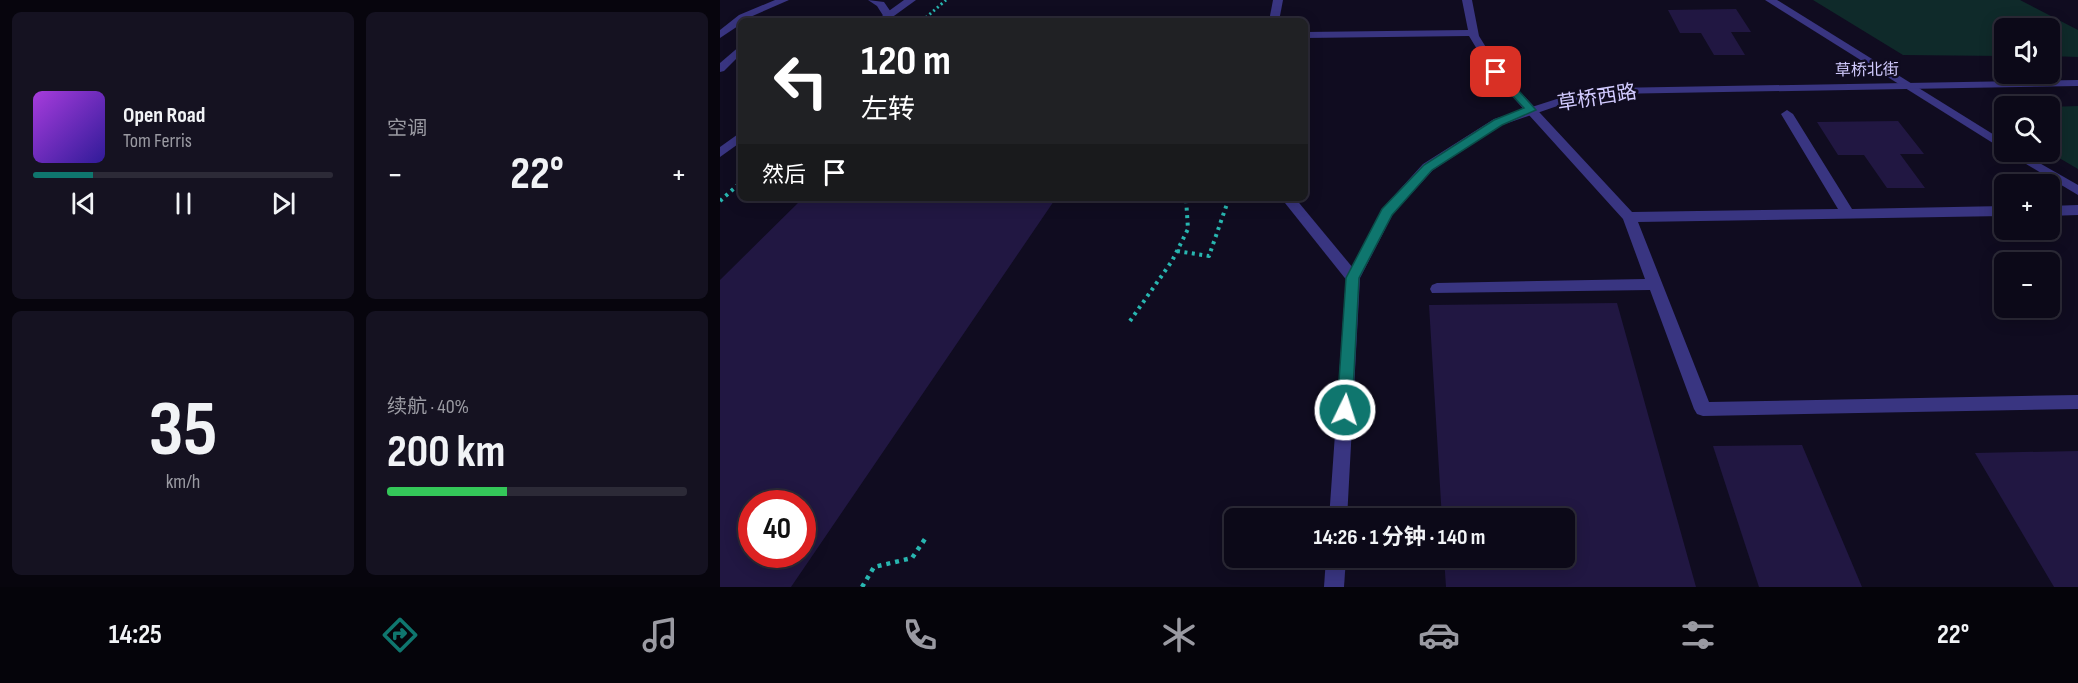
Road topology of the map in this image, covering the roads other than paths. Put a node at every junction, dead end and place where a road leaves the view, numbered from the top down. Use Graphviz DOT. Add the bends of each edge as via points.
graph roads {
  1 [pos="784,0"];
  2 [pos="873,0"];
  3 [pos="911,0"];
  4 [pos="1278,0"];
  5 [pos="1467,0"];
  6 [pos="1770,0"];
  7 [pos="742,18"];
  8 [pos="884,18"];
  9 [pos="1275,18"];
  10 [pos="738,21"];
  11 [pos="1473,33"];
  12 [pos="720,35"];
  13 [pos="1308,35"];
  14 [pos="738,51"];
  15 [pos="720,69"];
  16 [pos="2078,83"];
  17 [pos="1904,85"];
  18 [pos="1656,89"];
  19 [pos="1531,110"];
  20 [pos="1787,114"];
  21 [pos="738,138"];
  22 [pos="1994,140"];
  23 [pos="720,153"];
  24 [pos="2029,162"];
  25 [pos="2078,191"];
  26 [pos="1290,201"];
  27 [pos="2078,210"];
  28 [pos="1994,211"];
  29 [pos="2060,211"];
  30 [pos="1848,214"];
  31 [pos="1629,217"];
  32 [pos="1353,278"];
  33 [pos="1656,284"];
  34 [pos="1437,289"];
  35 [pos="2075,406"];
  36 [pos="1339,508"];
  37 [pos="1335,568"];
  38 [pos="1334,587"];
  1 -- 7 [label="street"];
  2 -- 8 [label="street" via="881,4"];
  3 -- 8 [label="street"];
  4 -- 9 [label="street"];
  5 -- 11 [label="street"];
  6 -- 17 [label="street"];
  10 -- 12 [label="street"];
  11 -- 13 [label="street"];
  11 -- 19 [label="street" via="1496,72"];
  14 -- 15 [label="street"];
  16 -- 17 [label="street, 草桥北街"];
  17 -- 18 [label="street, 草桥北街"];
  17 -- 22 [label="street"];
  18 -- 19 [label="street, 草桥西路" via="1600,93"];
  19 -- 31 [label="street"];
  19 -- 32 [label="street, 草桥西路" via="1498,123 1428,167 1387,212"];
  20 -- 30 [label="street"];
  21 -- 23 [label="street"];
  24 -- 25 [label="street"];
  26 -- 32 [label="street"];
  27 -- 29 [label="street"];
  28 -- 30 [label="street"];
  30 -- 31 [label="street"];
  31 -- 33 [label="street"];
  32 -- 36 [label="street, 草桥西路"];
  33 -- 34 [label="street"];
  33 -- 35 [label="street" via="1703,410"];
  37 -- 38 [label="street"];
}
